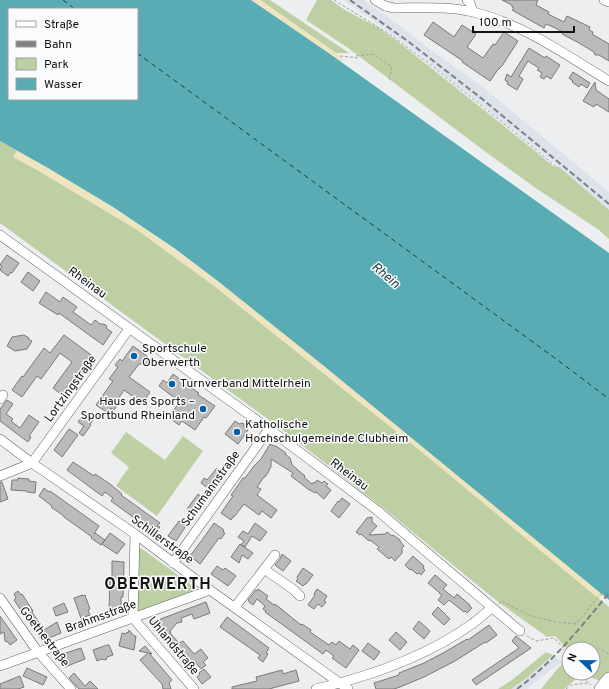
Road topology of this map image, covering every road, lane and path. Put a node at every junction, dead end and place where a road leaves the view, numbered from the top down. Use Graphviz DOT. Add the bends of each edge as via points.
graph roads {
  1 [pos="334,0"];
  2 [pos="375,0"];
  3 [pos="467,0"];
  4 [pos="604,0"];
  5 [pos="609,2"];
  6 [pos="473,12"];
  7 [pos="340,56"];
  8 [pos="356,56"];
  9 [pos="359,58"];
  10 [pos="389,81"];
  11 [pos="609,81"];
  12 [pos="556,167"];
  13 [pos="0,235"];
  14 [pos="129,328"];
  15 [pos="269,429"];
  16 [pos="0,439"];
  17 [pos="32,463"];
  18 [pos="0,476"];
  19 [pos="135,534"];
  20 [pos="275,555"];
  21 [pos="173,563"];
  22 [pos="264,568"];
  23 [pos="609,584"];
  24 [pos="210,590"];
  25 [pos="300,596"];
  26 [pos="0,598"];
  27 [pos="501,601"];
  28 [pos="235,608"];
  29 [pos="492,608"];
  30 [pos="133,618"];
  31 [pos="520,631"];
  32 [pos="561,645"];
  33 [pos="38,652"];
  34 [pos="0,666"];
  35 [pos="609,679"];
  36 [pos="340,683"];
  37 [pos="588,683"];
  38 [pos="596,687"];
  39 [pos="71,689"];
  40 [pos="194,689"];
  41 [pos="316,689"];
  42 [pos="348,689"];
  43 [pos="566,689"];
  1 -- 12 [label="path" via="391,35"];
  2 -- 6 [label="street" via="394,8 454,9"];
  3 -- 6 [label="street"];
  4 -- 5 [label="street"];
  6 -- 11 [label="street" via="528,33"];
  7 -- 9 [label="path"];
  8 -- 10 [label="path" via="373,54 392,67"];
  13 -- 14 [label="street, Rheinau"];
  14 -- 15 [label="street, Rheinau"];
  14 -- 17 [label="street, Lortzingstraße"];
  15 -- 21 [label="street, Schumannstraße"];
  15 -- 29 [label="street, Rheinau" via="378,511"];
  16 -- 17 [label="street, Schillerstraße"];
  17 -- 18 [label="street"];
  17 -- 19 [label="street, Schillerstraße"];
  19 -- 21 [label="street, Schillerstraße"];
  19 -- 30 [label="street"];
  20 -- 22 [label="street"];
  21 -- 24 [label="street, Schillerstraße"];
  22 -- 25 [label="street"];
  22 -- 28 [label="street"];
  23 -- 27 [label="path" via="576,624 531,616"];
  24 -- 28 [label="street, Schillerstraße"];
  24 -- 30 [label="street, Brahmsstraße"];
  26 -- 33 [label="street, Goethestraße"];
  28 -- 36 [label="street, Schillerstraße"];
  29 -- 31 [label="street, Rheinau"];
  29 -- 36 [label="street" via="446,641 420,654"];
  30 -- 33 [label="street, Brahmsstraße"];
  30 -- 40 [label="street, Uhlandstraße"];
  31 -- 32 [label="path" via="536,641 554,638"];
  33 -- 34 [label="street, Brahmsstraße"];
  33 -- 39 [label="street, Goethestraße"];
  35 -- 38 [label="highway"];
  36 -- 41 [label="street"];
  36 -- 42 [label="street, Schillerstraße"];
  37 -- 38 [label="path"];
  37 -- 43 [label="path" via="571,685"];
}
